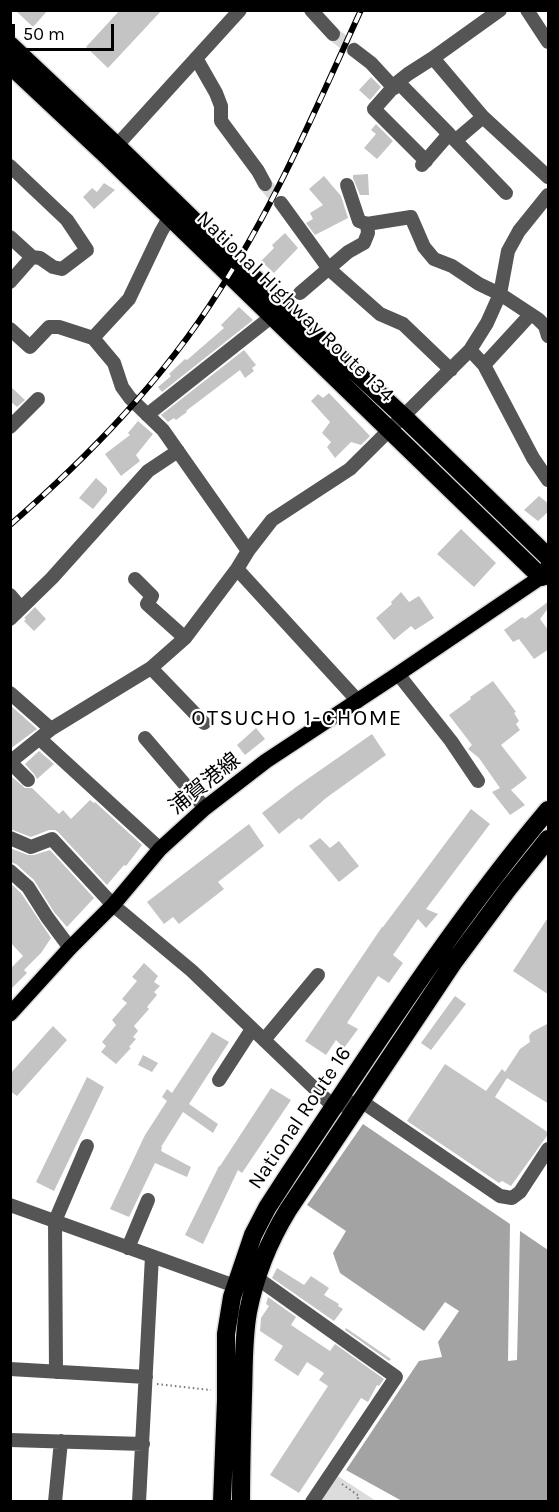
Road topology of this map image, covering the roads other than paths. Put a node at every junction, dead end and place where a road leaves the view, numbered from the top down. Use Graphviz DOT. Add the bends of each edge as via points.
graph roads {
  1 [pos="240,10"];
  2 [pos="310,10"];
  3 [pos="500,10"];
  4 [pos="527,10"];
  5 [pos="333,34"];
  6 [pos="549,42"];
  7 [pos="10,45"];
  8 [pos="354,50"];
  9 [pos="196,58"];
  10 [pos="433,58"];
  11 [pos="13,73"];
  12 [pos="396,85"];
  13 [pos="483,117"];
  14 [pos="453,137"];
  15 [pos="112,151"];
  16 [pos="10,166"];
  17 [pos="549,177"];
  18 [pos="265,184"];
  19 [pos="347,185"];
  20 [pos="506,193"];
  21 [pos="549,195"];
  22 [pos="281,203"];
  23 [pos="169,218"];
  24 [pos="367,224"];
  25 [pos="10,237"];
  26 [pos="32,258"];
  27 [pos="329,269"];
  28 [pos="10,282"];
  29 [pos="300,293"];
  30 [pos="500,294"];
  31 [pos="530,315"];
  32 [pos="272,317"];
  33 [pos="10,329"];
  34 [pos="549,336"];
  35 [pos="93,338"];
  36 [pos="470,350"];
  37 [pos="484,365"];
  38 [pos="451,370"];
  39 [pos="38,399"];
  40 [pos="147,415"];
  41 [pos="404,417"];
  42 [pos="10,427"];
  43 [pos="390,429"];
  44 [pos="178,451"];
  45 [pos="549,480"];
  46 [pos="248,550"];
  47 [pos="549,557"];
  48 [pos="237,568"];
  49 [pos="547,575"];
  50 [pos="135,579"];
  51 [pos="10,595"];
  52 [pos="21,608"];
  53 [pos="10,619"];
  54 [pos="185,638"];
  55 [pos="151,668"];
  56 [pos="398,675"];
  57 [pos="10,693"];
  58 [pos="358,701"];
  59 [pos="204,723"];
  60 [pos="51,729"];
  61 [pos="145,738"];
  62 [pos="40,739"];
  63 [pos="10,762"];
  64 [pos="28,780"];
  65 [pos="478,781"];
  66 [pos="205,808"];
  67 [pos="549,810"];
  68 [pos="10,838"];
  69 [pos="549,839"];
  70 [pos="160,849"];
  71 [pos="10,871"];
  72 [pos="113,905"];
  73 [pos="70,948"];
  74 [pos="318,975"];
  75 [pos="10,1014"];
  76 [pos="252,1029"];
  77 [pos="264,1040"];
  78 [pos="219,1080"];
  79 [pos="361,1101"];
  80 [pos="334,1107"];
  81 [pos="87,1146"];
  82 [pos="549,1149"];
  83 [pos="148,1200"];
  84 [pos="10,1205"];
  85 [pos="55,1221"];
  86 [pos="128,1248"];
  87 [pos="152,1256"];
  88 [pos="257,1278"];
  89 [pos="235,1286"];
  90 [pos="10,1369"];
  91 [pos="56,1372"];
  92 [pos="146,1380"];
  93 [pos="10,1440"];
  94 [pos="61,1441"];
  95 [pos="143,1444"];
  96 [pos="55,1502"];
  97 [pos="139,1502"];
  98 [pos="222,1502"];
  99 [pos="241,1502"];
  100 [pos="312,1502"];
  1 -- 9 [label="street"];
  2 -- 5 [label="street"];
  3 -- 10 [label="street"];
  4 -- 6 [label="street"];
  7 -- 15 [label="highway, National Highway Route 134"];
  8 -- 12 [label="street"];
  9 -- 15 [label="street"];
  9 -- 18 [label="street" via="216,93 221,121"];
  10 -- 12 [label="street"];
  10 -- 13 [label="street"];
  11 -- 15 [label="highway, National Highway Route 134"];
  12 -- 14 [label="street"];
  12 -- 14 [label="street" via="374,109 424,163"];
  13 -- 14 [label="street"];
  13 -- 17 [label="street"];
  14 -- 20 [label="street"];
  15 -- 23 [label="highway, National Highway Route 134"];
  15 -- 41 [label="highway, National Highway Route 134"];
  16 -- 26 [label="street" via="67,220 87,250 62,268"];
  19 -- 24 [label="street" via="359,221"];
  21 -- 30 [label="street" via="507,251"];
  22 -- 27 [label="street"];
  23 -- 32 [label="highway, National Highway Route 134"];
  23 -- 35 [label="street" via="129,299"];
  24 -- 27 [label="street" via="364,243"];
  24 -- 30 [label="street" via="411,217 424,247 434,259"];
  25 -- 26 [label="street"];
  26 -- 28 [label="street"];
  27 -- 29 [label="street"];
  27 -- 38 [label="street" via="380,314 403,324"];
  30 -- 31 [label="street"];
  30 -- 36 [label="street"];
  31 -- 34 [label="street" via="545,326"];
  31 -- 37 [label="street"];
  32 -- 40 [label="street"];
  32 -- 43 [label="highway, National Highway Route 134"];
  33 -- 35 [label="street" via="30,347 49,327"];
  35 -- 40 [label="street" via="114,363 122,387"];
  36 -- 37 [label="street"];
  36 -- 38 [label="street"];
  37 -- 45 [label="street"];
  38 -- 41 [label="street"];
  39 -- 42 [label="street"];
  40 -- 44 [label="street"];
  41 -- 43 [label="street"];
  41 -- 47 [label="highway, National Highway Route 134"];
  43 -- 46 [label="street" via="350,469 272,520"];
  43 -- 49 [label="highway, National Highway Route 134"];
  44 -- 46 [label="street"];
  44 -- 52 [label="street" via="148,471"];
  46 -- 48 [label="street"];
  48 -- 54 [label="street"];
  48 -- 58 [label="street"];
  49 -- 56 [label="main road, 浦賀港線"];
  50 -- 54 [label="street" via="152,596 147,604"];
  51 -- 52 [label="street"];
  52 -- 53 [label="street"];
  54 -- 55 [label="street"];
  55 -- 59 [label="street"];
  55 -- 60 [label="street"];
  56 -- 58 [label="main road, 浦賀港線"];
  56 -- 65 [label="street"];
  57 -- 60 [label="street"];
  58 -- 66 [label="main road, 浦賀港線" via="266,761"];
  60 -- 62 [label="street"];
  61 -- 66 [label="street"];
  62 -- 63 [label="street"];
  62 -- 70 [label="street"];
  63 -- 64 [label="street"];
  66 -- 70 [label="main road, 浦賀港線"];
  67 -- 80 [label="highway, National Route 16" via="445,943"];
  68 -- 72 [label="street" via="31,847 52,839"];
  69 -- 79 [label="highway, National Route 16" via="453,963"];
  70 -- 72 [label="main road, 浦賀港線"];
  71 -- 73 [label="street" via="28,887"];
  72 -- 73 [label="main road, 浦賀港線"];
  72 -- 76 [label="street" via="175,956"];
  73 -- 75 [label="main road, 浦賀港線"];
  74 -- 77 [label="street"];
  76 -- 77 [label="street"];
  76 -- 78 [label="street"];
  77 -- 80 [label="street"];
  79 -- 80 [label="street"];
  79 -- 82 [label="street" via="506,1198 520,1192"];
  79 -- 88 [label="highway, National Route 16" via="280,1224"];
  80 -- 89 [label="highway, National Route 16" via="260,1222"];
  81 -- 85 [label="street"];
  83 -- 86 [label="street"];
  84 -- 85 [label="street"];
  85 -- 86 [label="street"];
  85 -- 91 [label="street"];
  86 -- 87 [label="street"];
  87 -- 89 [label="street"];
  87 -- 92 [label="street"];
  88 -- 89 [label="street"];
  88 -- 99 [label="highway, National Route 16" via="248,1314 244,1357"];
  88 -- 100 [label="street" via="396,1377"];
  89 -- 98 [label="highway, National Route 16" via="226,1334"];
  90 -- 91 [label="street"];
  91 -- 92 [label="street"];
  92 -- 95 [label="street"];
  93 -- 94 [label="street"];
  94 -- 95 [label="street"];
  94 -- 96 [label="street"];
  95 -- 97 [label="street"];
}
